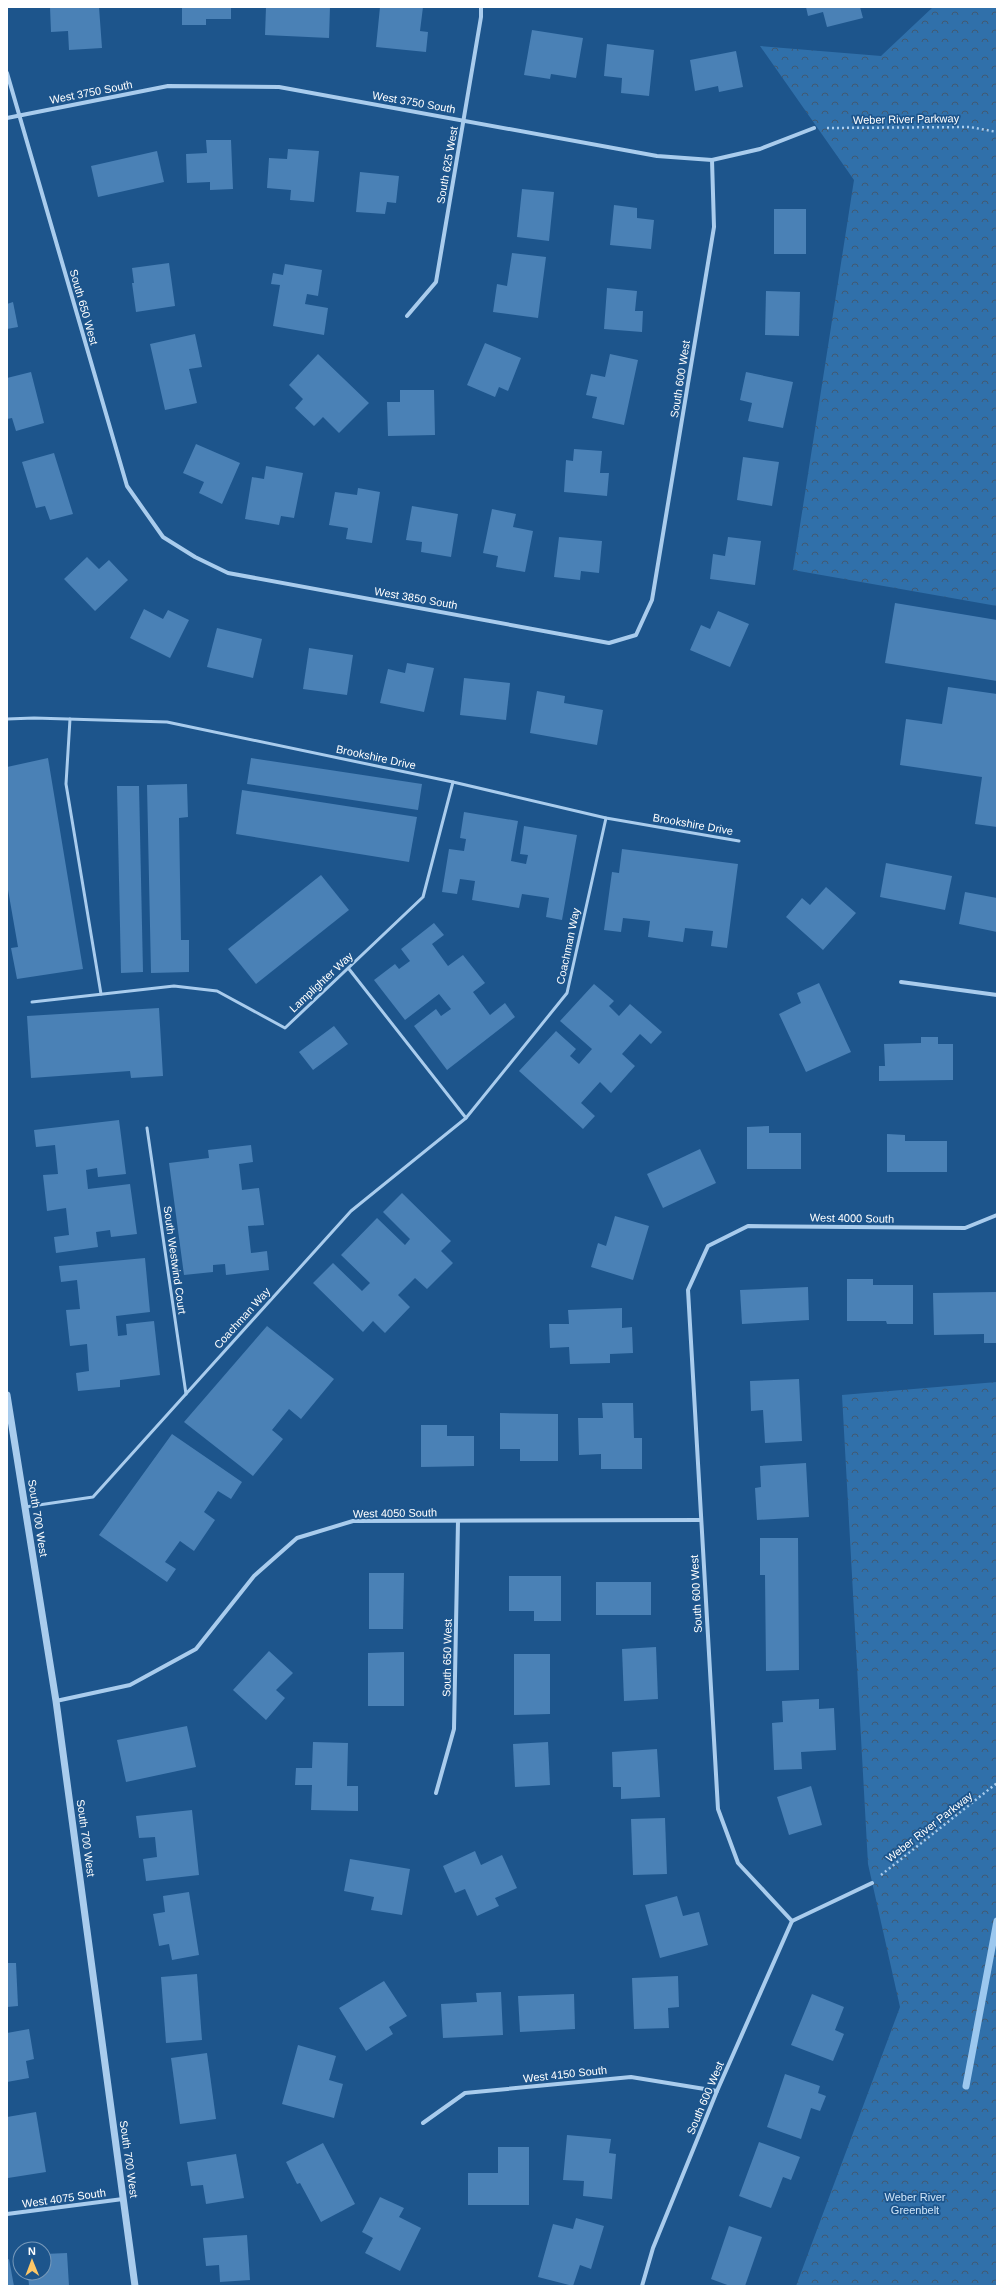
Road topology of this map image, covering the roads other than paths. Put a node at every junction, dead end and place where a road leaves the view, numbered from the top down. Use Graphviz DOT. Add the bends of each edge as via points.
graph roads {
  1 [pos="481,7"];
  2 [pos="7,73"];
  3 [pos="18,116"];
  4 [pos="7,118"];
  5 [pos="464,120"];
  6 [pos="814,128"];
  7 [pos="712,160"];
  8 [pos="407,316"];
  9 [pos="163,537"];
  10 [pos="652,600"];
  11 [pos="70,719"];
  12 [pos="7,720"];
  13 [pos="453,782"];
  14 [pos="606,818"];
  15 [pos="738,841"];
  16 [pos="349,969"];
  17 [pos="901,982"];
  18 [pos="101,994"];
  19 [pos="997,995"];
  20 [pos="32,1002"];
  21 [pos="466,1118"];
  22 [pos="147,1128"];
  23 [pos="997,1215"];
  24 [pos="708,1246"];
  25 [pos="186,1394"];
  26 [pos="7,1395"];
  27 [pos="25,1507"];
  28 [pos="701,1520"];
  29 [pos="458,1521"];
  30 [pos="56,1701"];
  31 [pos="436,1793"];
  32 [pos="872,1883"];
  33 [pos="792,1921"];
  34 [pos="717,2090"];
  35 [pos="423,2123"];
  36 [pos="123,2199"];
  37 [pos="7,2214"];
  38 [pos="135,2286"];
  39 [pos="642,2286"];
  1 -- 5 [label="street, South 625 West"];
  2 -- 3 [label="street, South 650 West"];
  3 -- 4 [label="street, West 3750 South"];
  3 -- 5 [label="street, West 3750 South" via="168,86 279,87"];
  3 -- 9 [label="street, South 650 West" via="127,486"];
  5 -- 7 [label="street, West 3750 South" via="657,156"];
  5 -- 8 [label="street, South 625 West" via="436,282"];
  6 -- 7 [label="street, West 3750 South" via="760,149"];
  7 -- 10 [label="street, South 600 West" via="714,227"];
  9 -- 10 [label="street, West 3850 South" via="228,573 609,642 636,635"];
  11 -- 12 [label="lane, Brookshire Drive"];
  11 -- 13 [label="lane, Brookshire Drive" via="167,722"];
  11 -- 18 [label="lane" via="66,784"];
  13 -- 14 [label="lane, Brookshire Drive"];
  13 -- 16 [label="lane, Lamplighter Way" via="423,897"];
  14 -- 15 [label="lane, Brookshire Drive"];
  14 -- 21 [label="lane, Coachman Way" via="567,993"];
  16 -- 18 [label="lane, Lamplighter Way" via="285,1028 217,991 174,986"];
  16 -- 21 [label="lane"];
  17 -- 19 [label="street"];
  18 -- 20 [label="lane, Lamplighter Way"];
  21 -- 25 [label="lane, Coachman Way" via="351,1210"];
  22 -- 25 [label="lane, South Westwind Court"];
  23 -- 24 [label="street, West 4000 South" via="965,1228 748,1226"];
  24 -- 28 [label="street, South 600 West" via="688,1290"];
  25 -- 27 [label="lane, Coachman Way" via="93,1497"];
  26 -- 27 [label="street, South 700 West"];
  27 -- 30 [label="street, South 700 West"];
  28 -- 29 [label="street, West 4050 South"];
  28 -- 33 [label="street, South 600 West" via="718,1809 738,1863"];
  29 -- 30 [label="street, West 4050 South" via="353,1522 297,1538 254,1576 196,1649 130,1685"];
  29 -- 31 [label="street, South 650 West" via="454,1729"];
  30 -- 36 [label="street, South 700 West"];
  32 -- 33 [label="street"];
  33 -- 34 [label="street, South 600 West"];
  34 -- 35 [label="street, West 4150 South" via="631,2077 465,2093"];
  34 -- 39 [label="street, South 600 West" via="653,2248"];
  36 -- 37 [label="street, West 4075 South"];
  36 -- 38 [label="street, South 700 West"];
}
